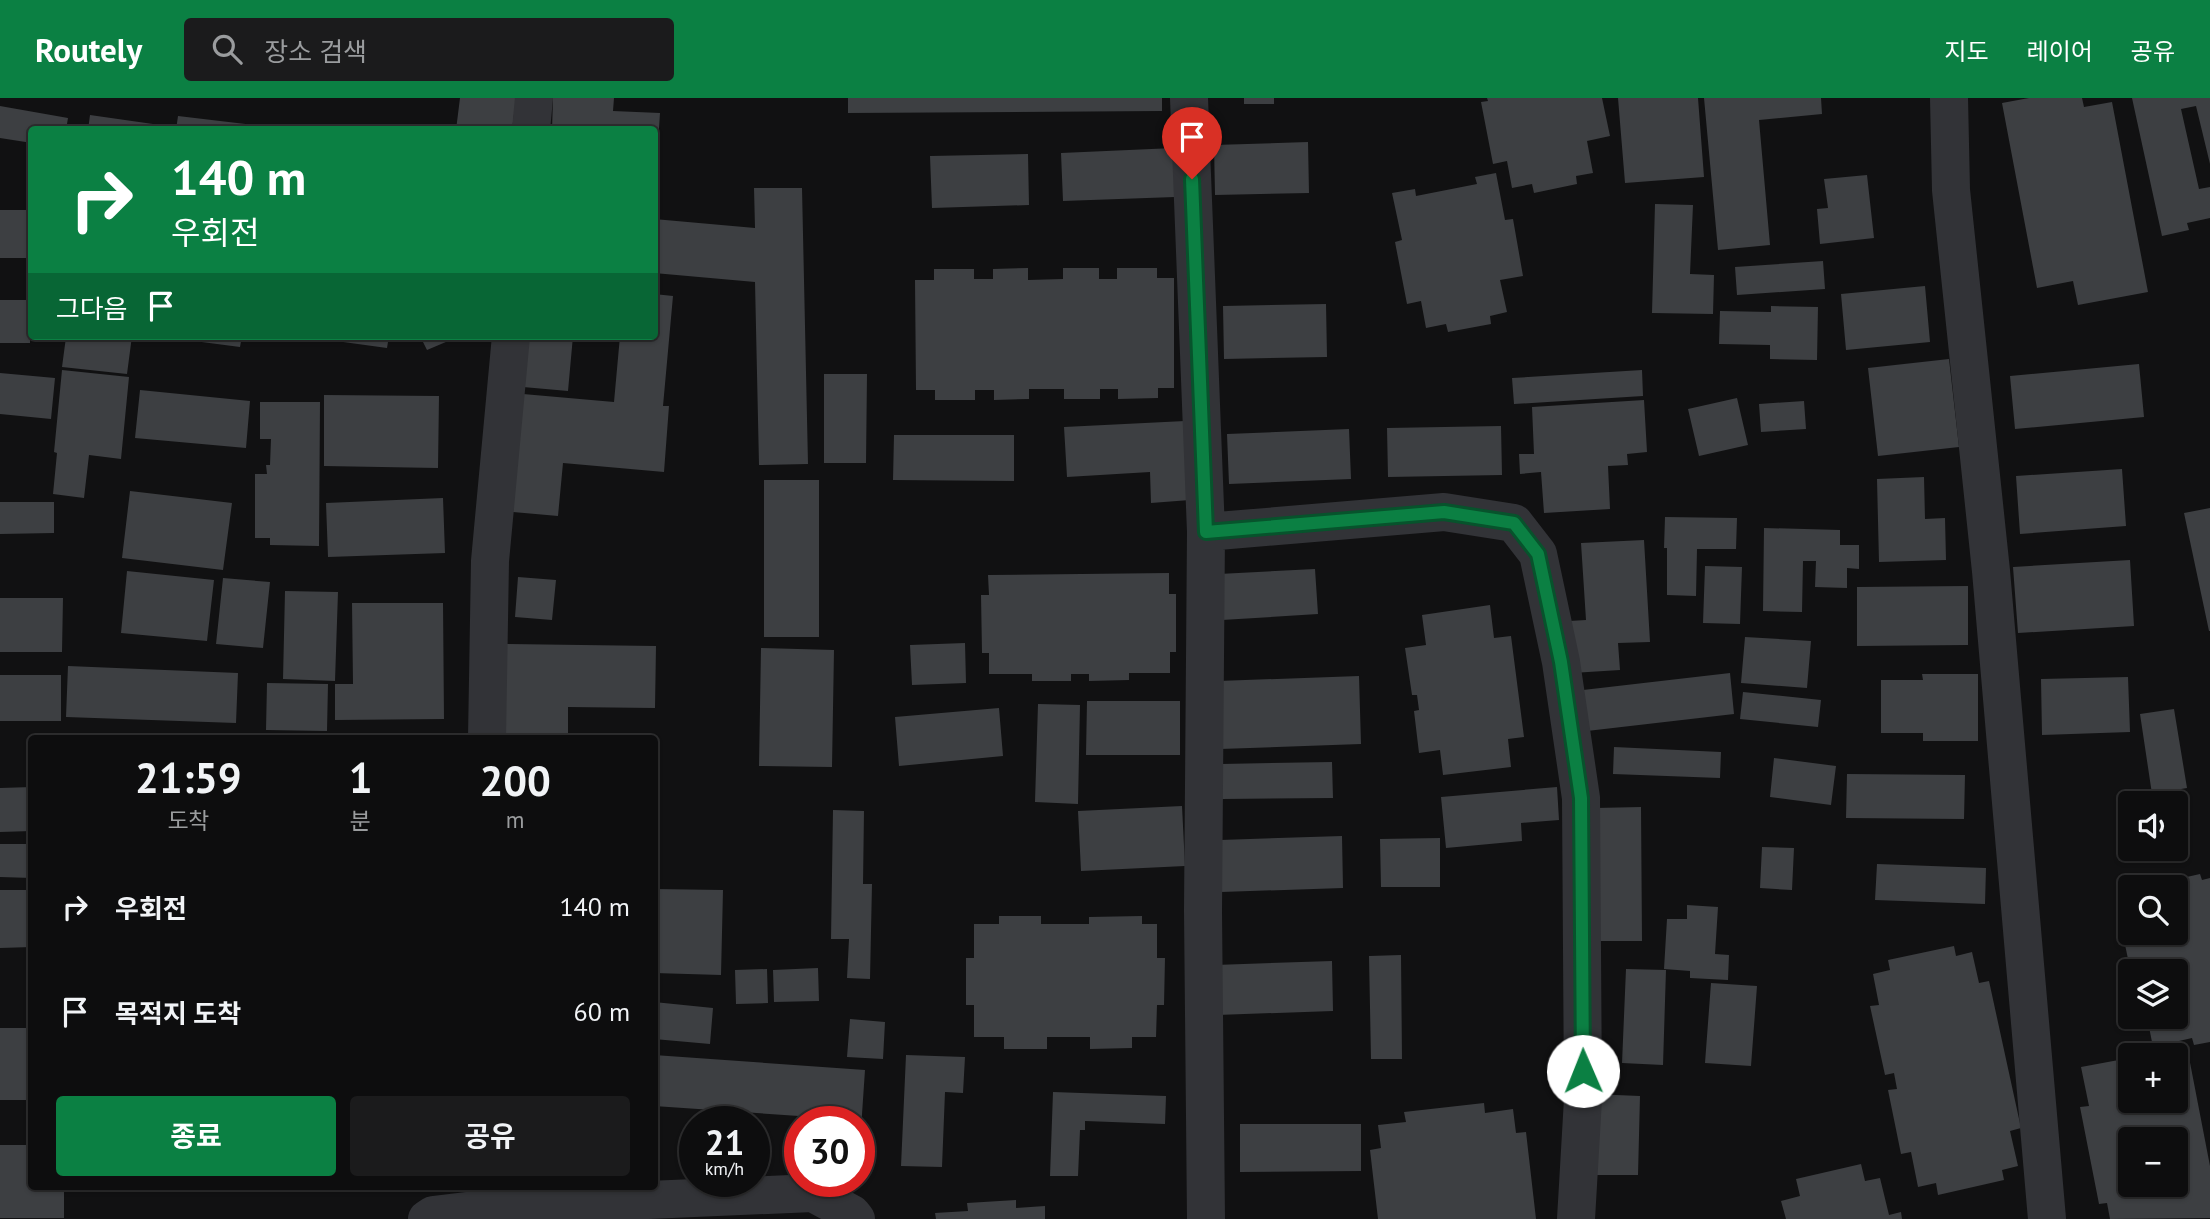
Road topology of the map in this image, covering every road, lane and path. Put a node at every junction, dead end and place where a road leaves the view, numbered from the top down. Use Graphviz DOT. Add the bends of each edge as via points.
graph roads {
  1 [pos="534,98"];
  2 [pos="1189,98"];
  3 [pos="1949,98"];
  4 [pos="531,126"];
  5 [pos="511,340"];
  6 [pos="1206,532"];
  7 [pos="487,735"];
  8 [pos="506,1196"];
  9 [pos="428,1219"];
  10 [pos="856,1219"];
  11 [pos="1206,1219"];
  12 [pos="1576,1219"];
  13 [pos="2047,1219"];
  1 -- 4 [label="street"];
  2 -- 6 [label="street"];
  3 -- 13 [label="street" via="1951,190 1991,571"];
  5 -- 7 [label="street" via="490,561"];
  6 -- 11 [label="street"];
  6 -- 12 [label="street" via="1444,512 1514,523 1538,554 1561,662 1581,798 1583,1099"];
  8 -- 9 [label="street"];
  8 -- 10 [label="street" via="813,1193"];
}
